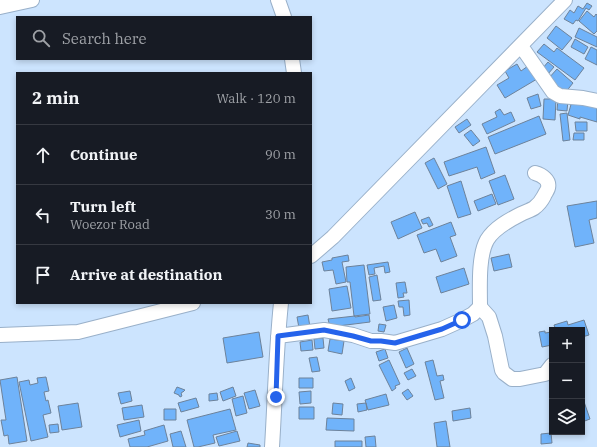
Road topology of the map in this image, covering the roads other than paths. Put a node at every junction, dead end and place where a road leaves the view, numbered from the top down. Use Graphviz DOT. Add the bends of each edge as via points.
graph roads {
  1 [pos="32,0"];
  2 [pos="278,0"];
  3 [pos="565,0"];
  4 [pos="0,7"];
  5 [pos="284,16"];
  6 [pos="521,46"];
  7 [pos="292,60"];
  8 [pos="294,72"];
  9 [pos="597,101"];
  10 [pos="536,173"];
  11 [pos="312,255"];
  12 [pos="189,304"];
  13 [pos="281,304"];
  14 [pos="480,307"];
  15 [pos="0,335"];
  16 [pos="278,336"];
  17 [pos="549,368"];
  18 [pos="272,447"];
  1 -- 4 [label="street"];
  2 -- 5 [label="street"];
  3 -- 6 [label="street"];
  6 -- 9 [label="street" via="553,92 560,96"];
  6 -- 11 [label="street" via="333,237"];
  7 -- 8 [label="street"];
  10 -- 14 [label="street" via="548,182 548,188 542,198 534,208 512,218 487,240 480,268"];
  12 -- 15 [label="street" via="78,332"];
  13 -- 16 [label="street"];
  14 -- 16 [label="street" via="473,314 442,329 395,343 371,341 324,330"];
  14 -- 17 [label="street" via="489,317 502,370 508,377 520,379 545,374"];
  16 -- 18 [label="street"];
}
